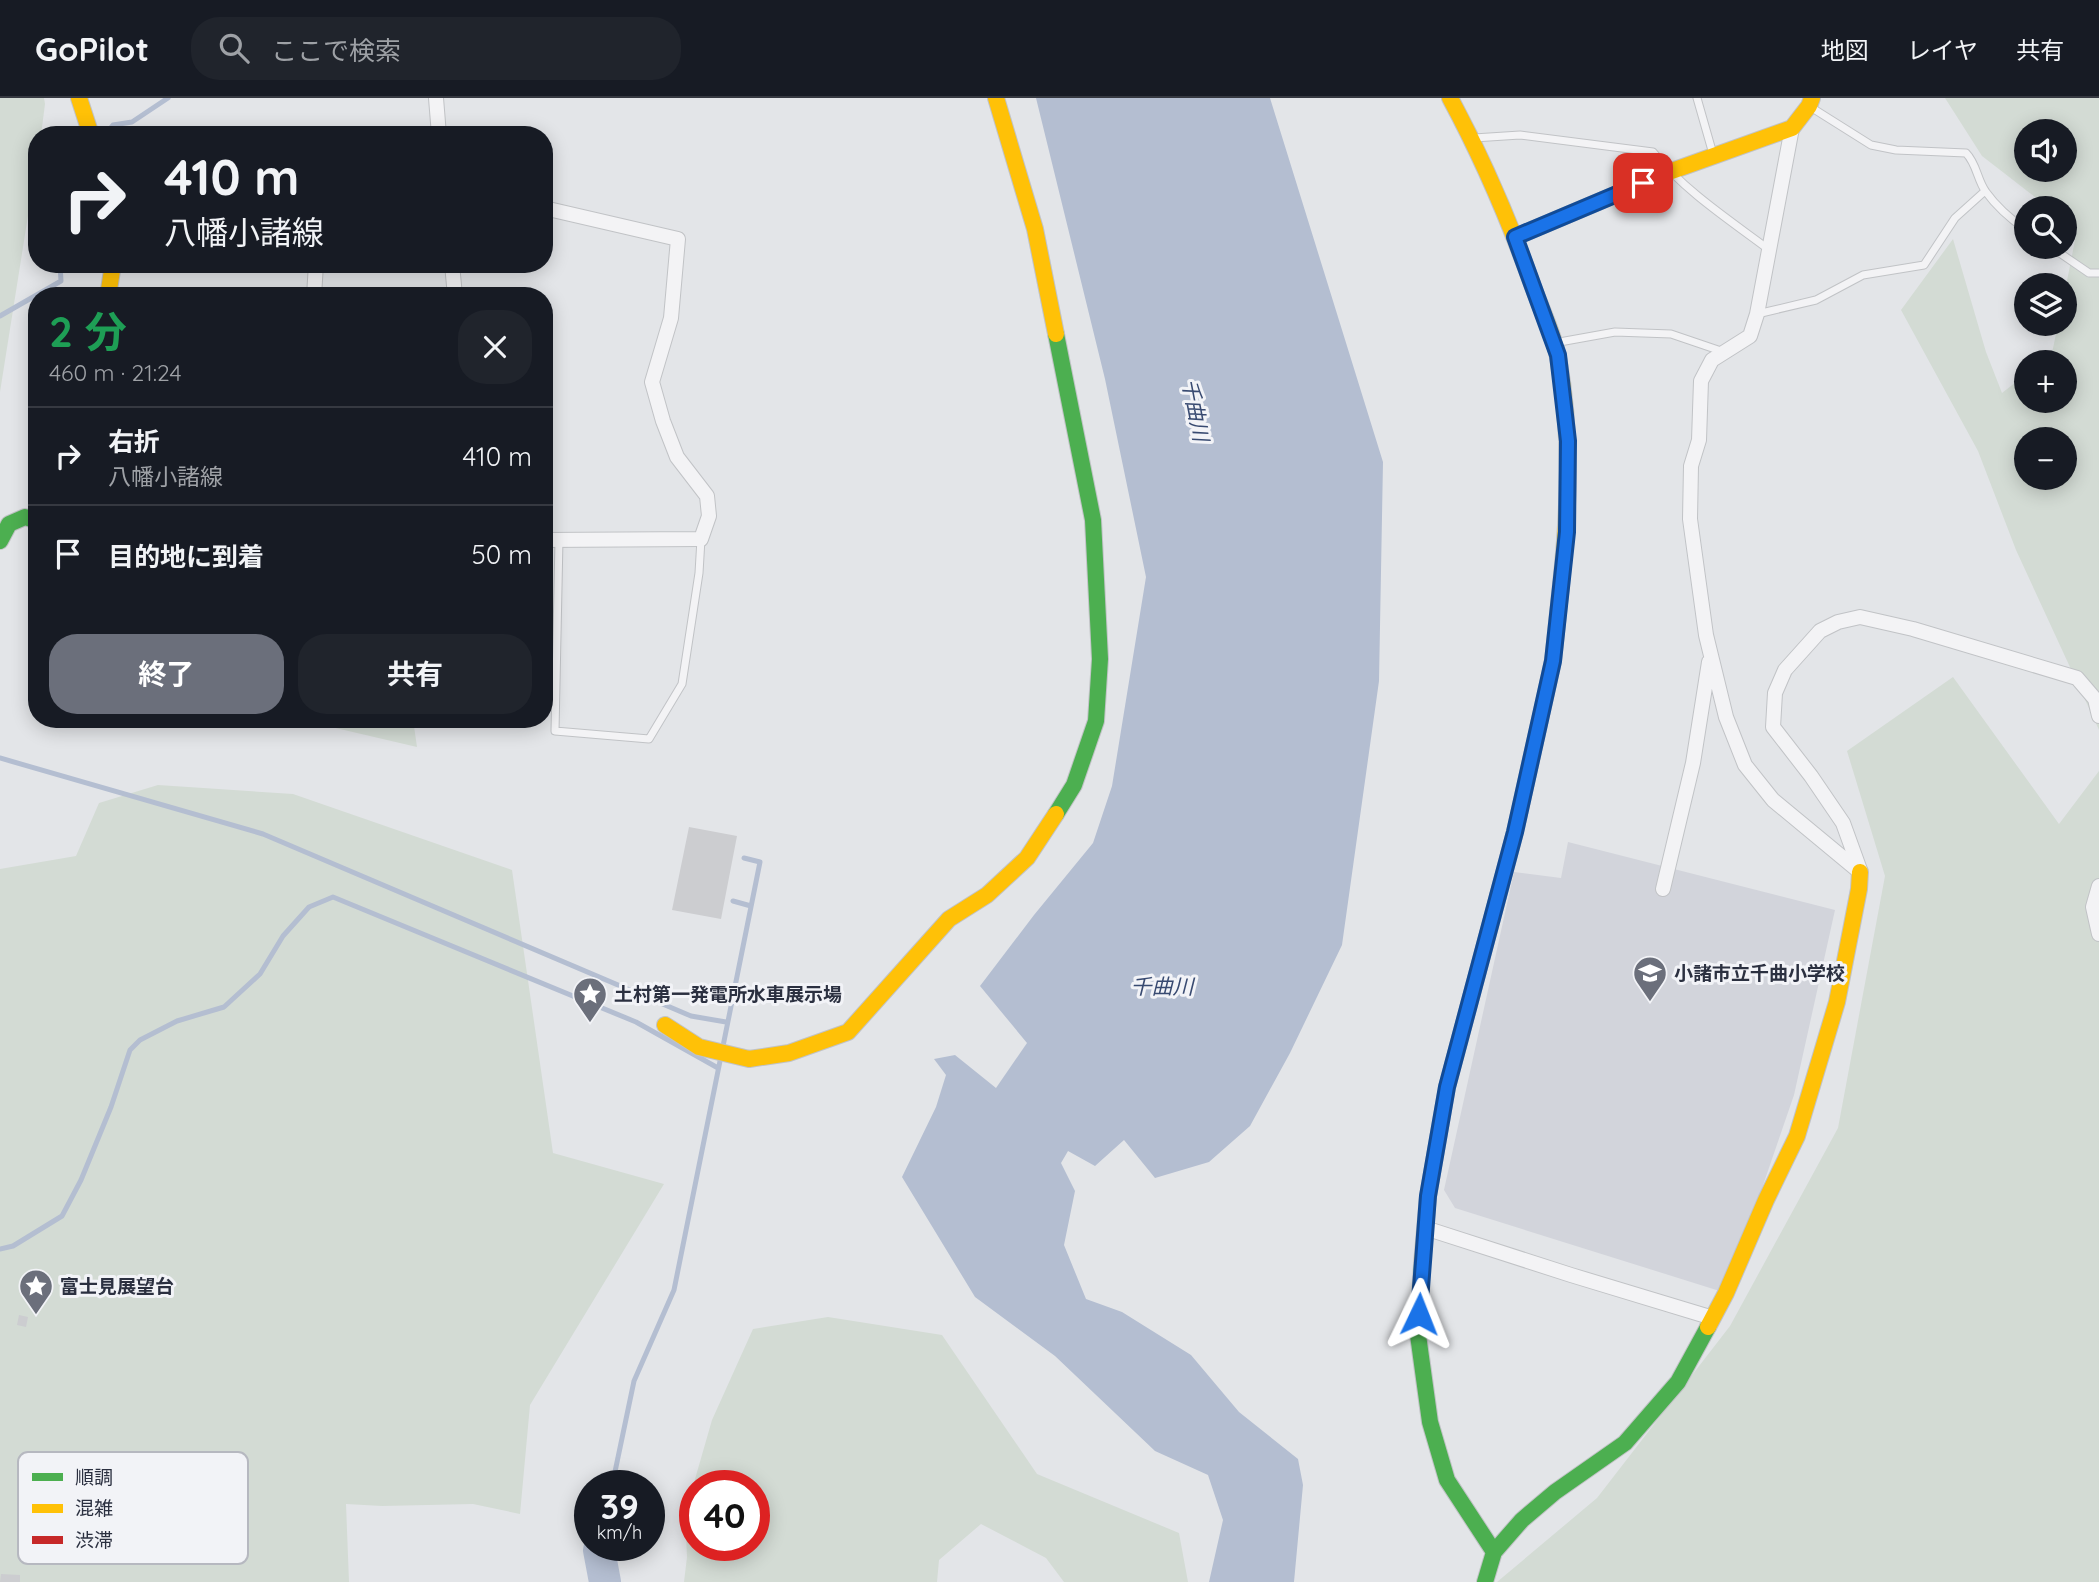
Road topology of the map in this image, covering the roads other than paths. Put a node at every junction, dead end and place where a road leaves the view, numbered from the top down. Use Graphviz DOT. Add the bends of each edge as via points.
graph roads {
  1 [pos="79,98"];
  2 [pos="436,98"];
  3 [pos="996,98"];
  4 [pos="1450,98"];
  5 [pos="1696,98"];
  6 [pos="1811,102"];
  7 [pos="88,126"];
  8 [pos="438,126"];
  9 [pos="1792,128"];
  10 [pos="1472,138"];
  11 [pos="1714,158"];
  12 [pos="1669,172"];
  13 [pos="1985,191"];
  14 [pos="553,210"];
  15 [pos="2014,220"];
  16 [pos="1515,237"];
  17 [pos="1769,249"];
  18 [pos="2069,259"];
  19 [pos="2099,273"];
  20 [pos="1757,314"];
  21 [pos="1553,343"];
  22 [pos="1724,352"];
  23 [pos="28,518"];
  24 [pos="701,539"];
  25 [pos="553,540"];
  26 [pos="0,541"];
  27 [pos="553,604"];
  28 [pos="1711,654"];
  29 [pos="2099,716"];
  30 [pos="1860,872"];
  31 [pos="2099,886"];
  32 [pos="1663,889"];
  33 [pos="2099,934"];
  34 [pos="664,1026"];
  35 [pos="1425,1228"];
  36 [pos="1713,1318"];
  37 [pos="1494,1552"];
  38 [pos="1485,1582"];
  1 -- 7 [label="street"];
  2 -- 8 [label="street"];
  3 -- 34 [label="street" via="1035,229 1093,520 1100,659 1096,721 1074,785 1027,858 987,895 949,919 848,1032 789,1053 749,1059 699,1047"];
  4 -- 10 [label="street"];
  5 -- 11 [label="lane"];
  6 -- 9 [label="street"];
  6 -- 13 [label="lane" via="1871,145 1966,153"];
  9 -- 11 [label="street"];
  9 -- 17 [label="street"];
  10 -- 12 [label="lane" via="1520,135 1653,152"];
  10 -- 16 [label="street"];
  11 -- 12 [label="street"];
  12 -- 16 [label="street"];
  12 -- 17 [label="lane"];
  13 -- 15 [label="lane"];
  13 -- 20 [label="lane" via="1955,218 1924,265 1863,275 1816,300"];
  14 -- 24 [label="street" via="678,240 671,318 652,382 677,457 707,496 709,516"];
  16 -- 21 [label="street"];
  17 -- 20 [label="street"];
  18 -- 19 [label="lane" via="2089,273"];
  20 -- 22 [label="street" via="1750,336"];
  21 -- 22 [label="lane" via="1615,332 1671,334"];
  21 -- 35 [label="street" via="1568,441 1567,532 1553,661 1515,832 1447,1087"];
  22 -- 28 [label="street" via="1712,360 1701,382 1699,440 1691,466 1690,519"];
  23 -- 26 [label="street" via="9,524"];
  24 -- 25 [label="street"];
  24 -- 27 [label="lane" via="682,684 649,739 555,731"];
  28 -- 30 [label="street" via="1726,717 1745,765 1773,800"];
  28 -- 32 [label="street" via="1693,763"];
  29 -- 30 [label="street" via="2095,699 2077,678 2049,669 1860,617 1820,631 1785,670 1775,693 1773,727 1843,823"];
  30 -- 36 [label="street" via="1837,1002 1797,1136"];
  31 -- 33 [label="street" via="2093,907"];
  35 -- 36 [label="street"];
  35 -- 37 [label="street" via="1418,1335 1430,1422 1447,1480"];
  36 -- 37 [label="street" via="1678,1382 1625,1443 1555,1492"];
  37 -- 38 [label="street"];
}
